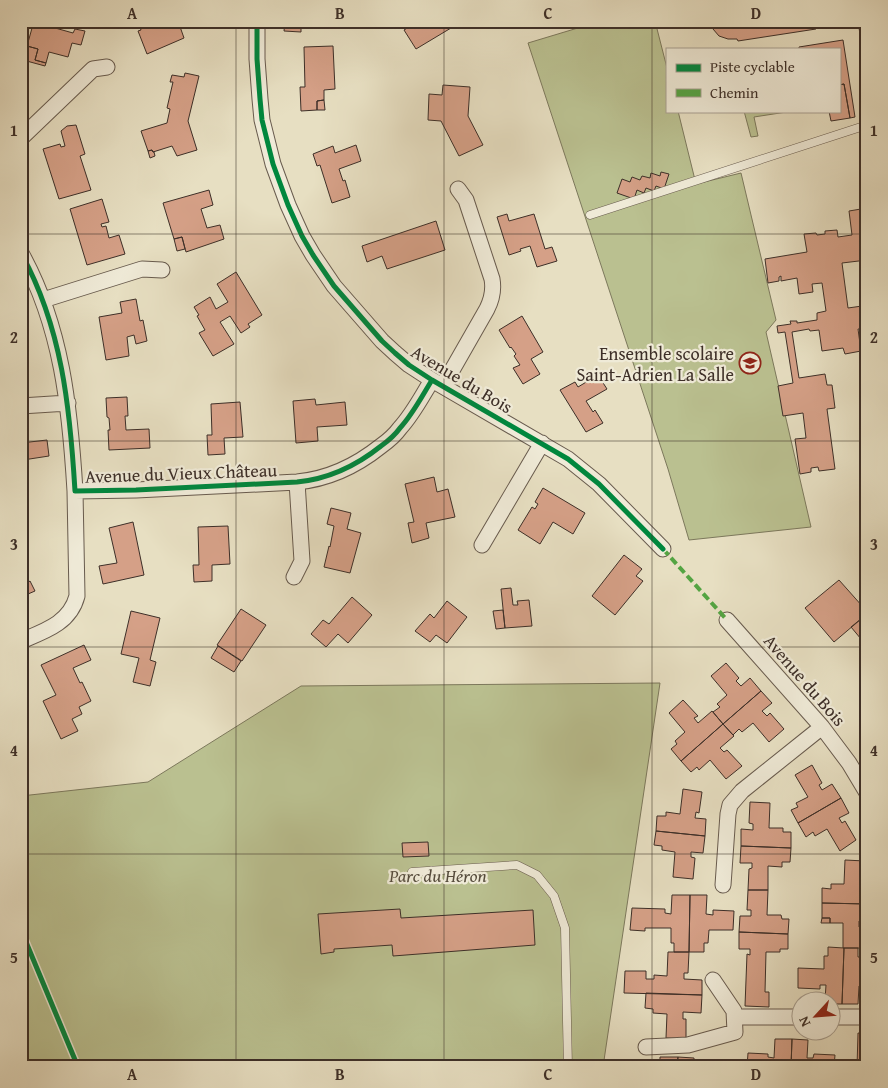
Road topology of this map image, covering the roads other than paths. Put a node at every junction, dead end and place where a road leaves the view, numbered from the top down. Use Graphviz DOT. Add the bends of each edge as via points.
graph roads {
  1 [pos="258,21"];
  2 [pos="107,67"];
  3 [pos="867,125"];
  4 [pos="21,138"];
  5 [pos="458,189"];
  6 [pos="590,215"];
  7 [pos="21,253"];
  8 [pos="162,270"];
  9 [pos="43,300"];
  10 [pos="438,383"];
  11 [pos="68,403"];
  12 [pos="21,406"];
  13 [pos="542,443"];
  14 [pos="297,482"];
  15 [pos="75,491"];
  16 [pos="482,545"];
  17 [pos="663,549"];
  18 [pos="294,576"];
  19 [pos="727,620"];
  20 [pos="21,641"];
  21 [pos="822,727"];
  22 [pos="867,793"];
  23 [pos="412,872"];
  24 [pos="723,884"];
  25 [pos="713,980"];
  26 [pos="840,1017"];
  27 [pos="867,1017"];
  28 [pos="790,1018"];
  29 [pos="735,1025"];
  30 [pos="646,1047"];
  31 [pos="568,1067"];
  1 -- 10 [label="street, Avenue du Bois" via="258,80 264,127 280,185 302,236 323,271 368,326 395,354"];
  2 -- 4 [label="street" via="93,69"];
  3 -- 6 [label="lane"];
  5 -- 10 [label="street, Avenue du Bois" via="466,200 492,279 492,299"];
  7 -- 9 [label="street, Avenue du Vieux Château"];
  8 -- 9 [label="street" via="142,268"];
  9 -- 11 [label="street, Avenue du Vieux Château"];
  10 -- 13 [label="street, Avenue du Bois"];
  10 -- 14 [label="street, Avenue du Vieux Château" via="400,429 375,450 337,473"];
  11 -- 12 [label="street"];
  11 -- 15 [label="street, Avenue du Vieux Château"];
  13 -- 16 [label="street"];
  13 -- 17 [label="street, Avenue du Bois" via="599,484"];
  14 -- 15 [label="street, Avenue du Vieux Château"];
  14 -- 18 [label="street, Avenue du Vieux Château" via="302,561"];
  15 -- 20 [label="street, Avenue du Vieux Château" via="76,603 60,623"];
  19 -- 21 [label="street, Avenue du Bois"];
  21 -- 22 [label="street, Avenue du Bois"];
  21 -- 24 [label="street" via="752,783 730,805"];
  23 -- 31 [label="lane" via="518,865 537,875 554,896 564,928"];
  25 -- 29 [label="street" via="734,1011"];
  26 -- 27 [label="street"];
  28 -- 29 [label="street"];
  29 -- 30 [label="street" via="688,1045"];
}
